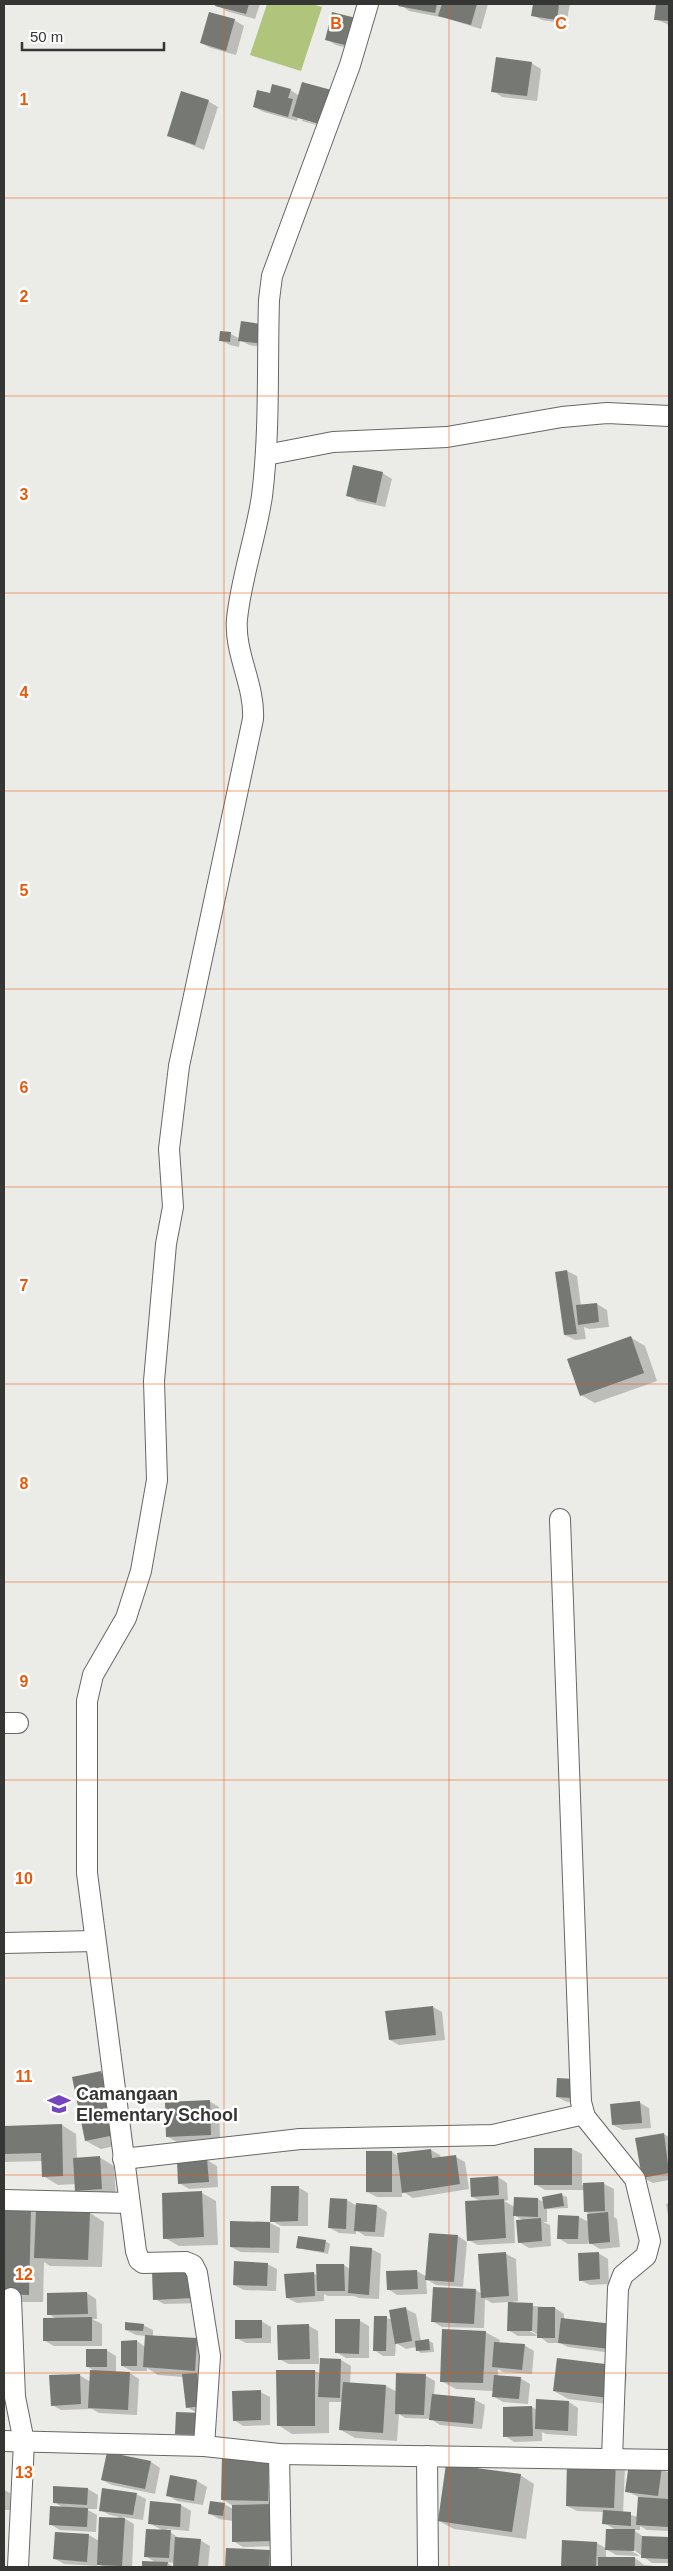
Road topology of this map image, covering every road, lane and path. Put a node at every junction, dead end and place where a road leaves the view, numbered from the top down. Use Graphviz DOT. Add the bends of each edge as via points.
graph roads {
  1 [pos="368,4"];
  2 [pos="669,416"];
  3 [pos="266,455"];
  4 [pos="560,1519"];
  5 [pos="95,1941"];
  6 [pos="4,1943"];
  7 [pos="584,2114"];
  8 [pos="123,2159"];
  9 [pos="4,2200"];
  10 [pos="129,2202"];
  11 [pos="10,2298"];
  12 [pos="4,2442"];
  13 [pos="24,2442"];
  14 [pos="204,2446"];
  15 [pos="279,2454"];
  16 [pos="427,2456"];
  17 [pos="612,2459"];
  18 [pos="669,2460"];
  19 [pos="18,2567"];
  20 [pos="281,2567"];
  21 [pos="428,2567"];
  1 -- 3 [label="street" via="350,65 272,276"];
  2 -- 3 [label="street" via="607,413 562,417 447,437 333,442"];
  3 -- 5 [label="street" via="261,499 237,618 238,639 252,691 253,719 179,1066 171,1118 172,1207 154,1381 157,1480 141,1571 126,1618 93,1675 87,1700 87,1873"];
  4 -- 7 [label="street" via="581,2102"];
  5 -- 6 [label="street"];
  5 -- 8 [label="street"];
  7 -- 8 [label="street" via="485,2136 300,2139"];
  7 -- 17 [label="street" via="635,2179 650,2241 646,2256 623,2276 618,2288"];
  8 -- 10 [label="street"];
  9 -- 10 [label="street"];
  10 -- 14 [label="street" via="139,2260 146,2264 191,2264 198,2273 210,2356"];
  11 -- 13 [label="street" via="15,2397"];
  12 -- 13 [label="street"];
  13 -- 14 [label="street"];
  13 -- 19 [label="street"];
  14 -- 15 [label="street"];
  15 -- 16 [label="street"];
  15 -- 20 [label="street"];
  16 -- 17 [label="street"];
  16 -- 21 [label="street"];
  17 -- 18 [label="street"];
}
